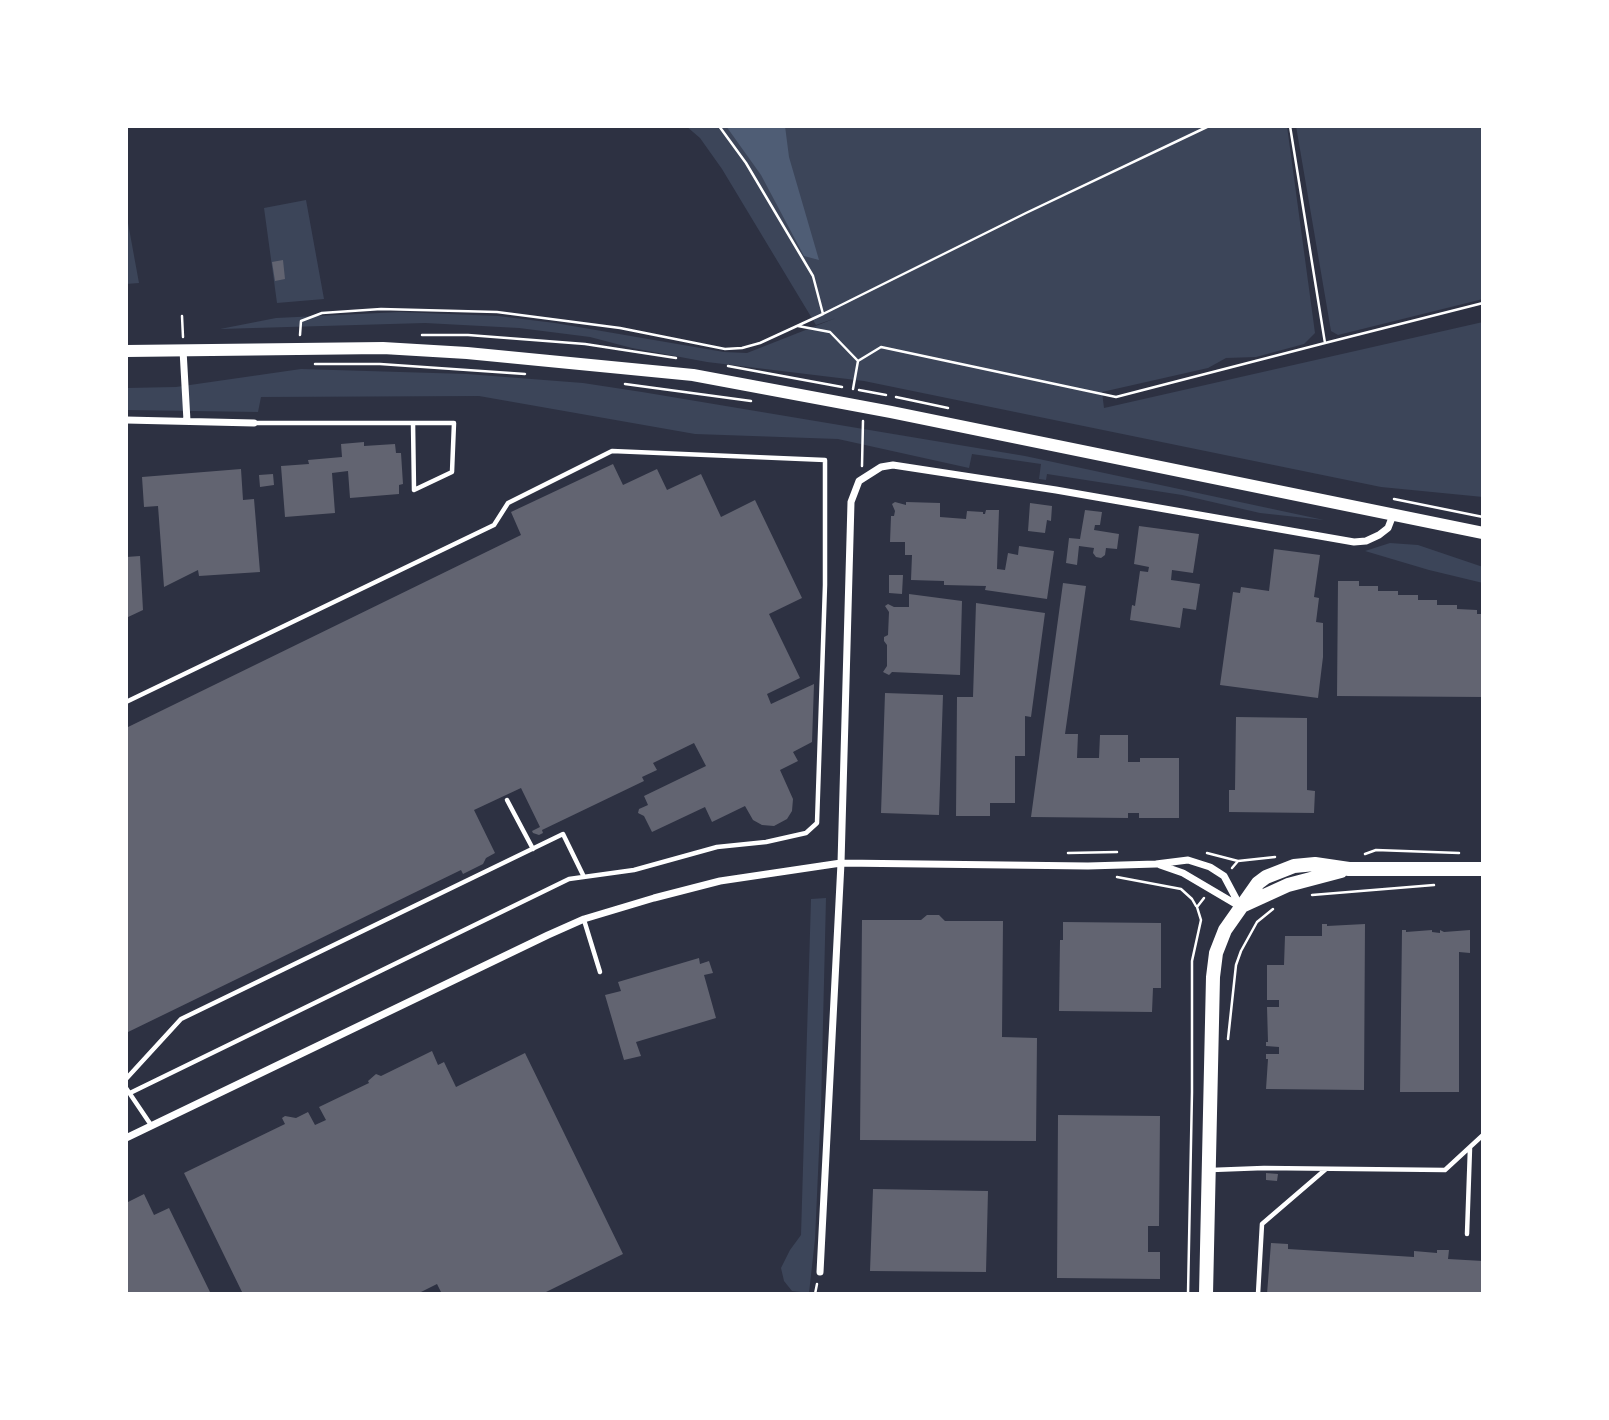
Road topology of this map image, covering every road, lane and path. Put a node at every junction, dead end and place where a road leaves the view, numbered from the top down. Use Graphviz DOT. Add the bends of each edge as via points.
graph roads {
  1 [pos="719,126"];
  2 [pos="1209,126"];
  3 [pos="1290,126"];
  4 [pos="1483,303"];
  5 [pos="823,314"];
  6 [pos="182,316"];
  7 [pos="798,326"];
  8 [pos="300,334"];
  9 [pos="1325,343"];
  10 [pos="183,350"];
  11 [pos="126,351"];
  12 [pos="858,361"];
  13 [pos="307,364"];
  14 [pos="531,374"];
  15 [pos="622,383"];
  16 [pos="853,390"];
  17 [pos="866,391"];
  18 [pos="755,402"];
  19 [pos="864,407"];
  20 [pos="126,420"];
  21 [pos="187,421"];
  22 [pos="254,423"];
  23 [pos="414,423"];
  24 [pos="865,476"];
  25 [pos="1393,514"];
  26 [pos="1483,533"];
  27 [pos="126,702"];
  28 [pos="507,800"];
  29 [pos="533,849"];
  30 [pos="841,863"];
  31 [pos="1156,864"];
  32 [pos="1483,869"];
  33 [pos="1112,876"];
  34 [pos="584,877"];
  35 [pos="1437,885"];
  36 [pos="1301,896"];
  37 [pos="1281,904"];
  38 [pos="1197,907"];
  39 [pos="1241,907"];
  40 [pos="584,919"];
  41 [pos="1201,920"];
  42 [pos="1247,937"];
  43 [pos="600,972"];
  44 [pos="126,1079"];
  45 [pos="128,1091"];
  46 [pos="151,1125"];
  47 [pos="1483,1135"];
  48 [pos="126,1138"];
  49 [pos="1470,1146"];
  50 [pos="1326,1169"];
  51 [pos="1209,1171"];
  52 [pos="1467,1234"];
  53 [pos="820,1272"];
  54 [pos="1188,1294"];
  55 [pos="1206,1294"];
  56 [pos="1258,1294"];
  1 -- 5 [label="path" via="813,276"];
  2 -- 5 [label="path"];
  3 -- 9 [label="path"];
  4 -- 9 [label="path"];
  5 -- 7 [label="path"];
  6 -- 10 [label="path"];
  7 -- 8 [label="path" via="760,343 725,349 621,328 497,313 381,309 323,313 301,321"];
  7 -- 12 [label="path" via="830,332"];
  9 -- 12 [label="path" via="1116,397 881,347"];
  10 -- 11 [label="street"];
  10 -- 19 [label="street" via="383,348 467,353 693,375"];
  10 -- 21 [label="street"];
  12 -- 16 [label="path"];
  13 -- 14 [label="path"];
  15 -- 18 [label="path"];
  17 -- 19 [label="path"];
  19 -- 24 [label="path" via="860,463"];
  19 -- 25 [label="street"];
  20 -- 21 [label="street"];
  21 -- 22 [label="street"];
  22 -- 23 [label="lane"];
  23 -- 23 [label="lane" via="414,465 415,490 453,472 454,423"];
  24 -- 25 [label="street" via="893,465 1354,542 1366,541 1388,528"];
  24 -- 30 [label="street" via="851,502"];
  25 -- 26 [label="street"];
  27 -- 34 [label="lane" via="494,525 508,503 612,451 825,460 817,823 806,833 717,847 634,870"];
  28 -- 29 [label="lane"];
  29 -- 34 [label="lane" via="563,834"];
  29 -- 44 [label="lane" via="181,1019"];
  30 -- 31 [label="street"];
  30 -- 40 [label="street" via="719,881"];
  30 -- 53 [label="street"];
  31 -- 39 [label="street" via="1182,873"];
  31 -- 39 [label="street" via="1188,860 1210,867 1224,876"];
  32 -- 39 [label="main road" via="1349,869 1304,864 1258,883"];
  33 -- 38 [label="path" via="1181,889"];
  34 -- 45 [label="lane" via="569,879"];
  35 -- 36 [label="path"];
  37 -- 42 [label="path" via="1257,922"];
  39 -- 51 [label="main road" via="1224,930 1214,964"];
  40 -- 43 [label="lane"];
  40 -- 46 [label="street"];
  41 -- 54 [label="path" via="1192,961"];
  45 -- 46 [label="lane"];
  46 -- 48 [label="street"];
  47 -- 49 [label="lane"];
  49 -- 50 [label="lane" via="1445,1170"];
  49 -- 52 [label="lane"];
  50 -- 51 [label="lane"];
  50 -- 56 [label="lane" via="1262,1224"];
  51 -- 55 [label="main road"];
}
